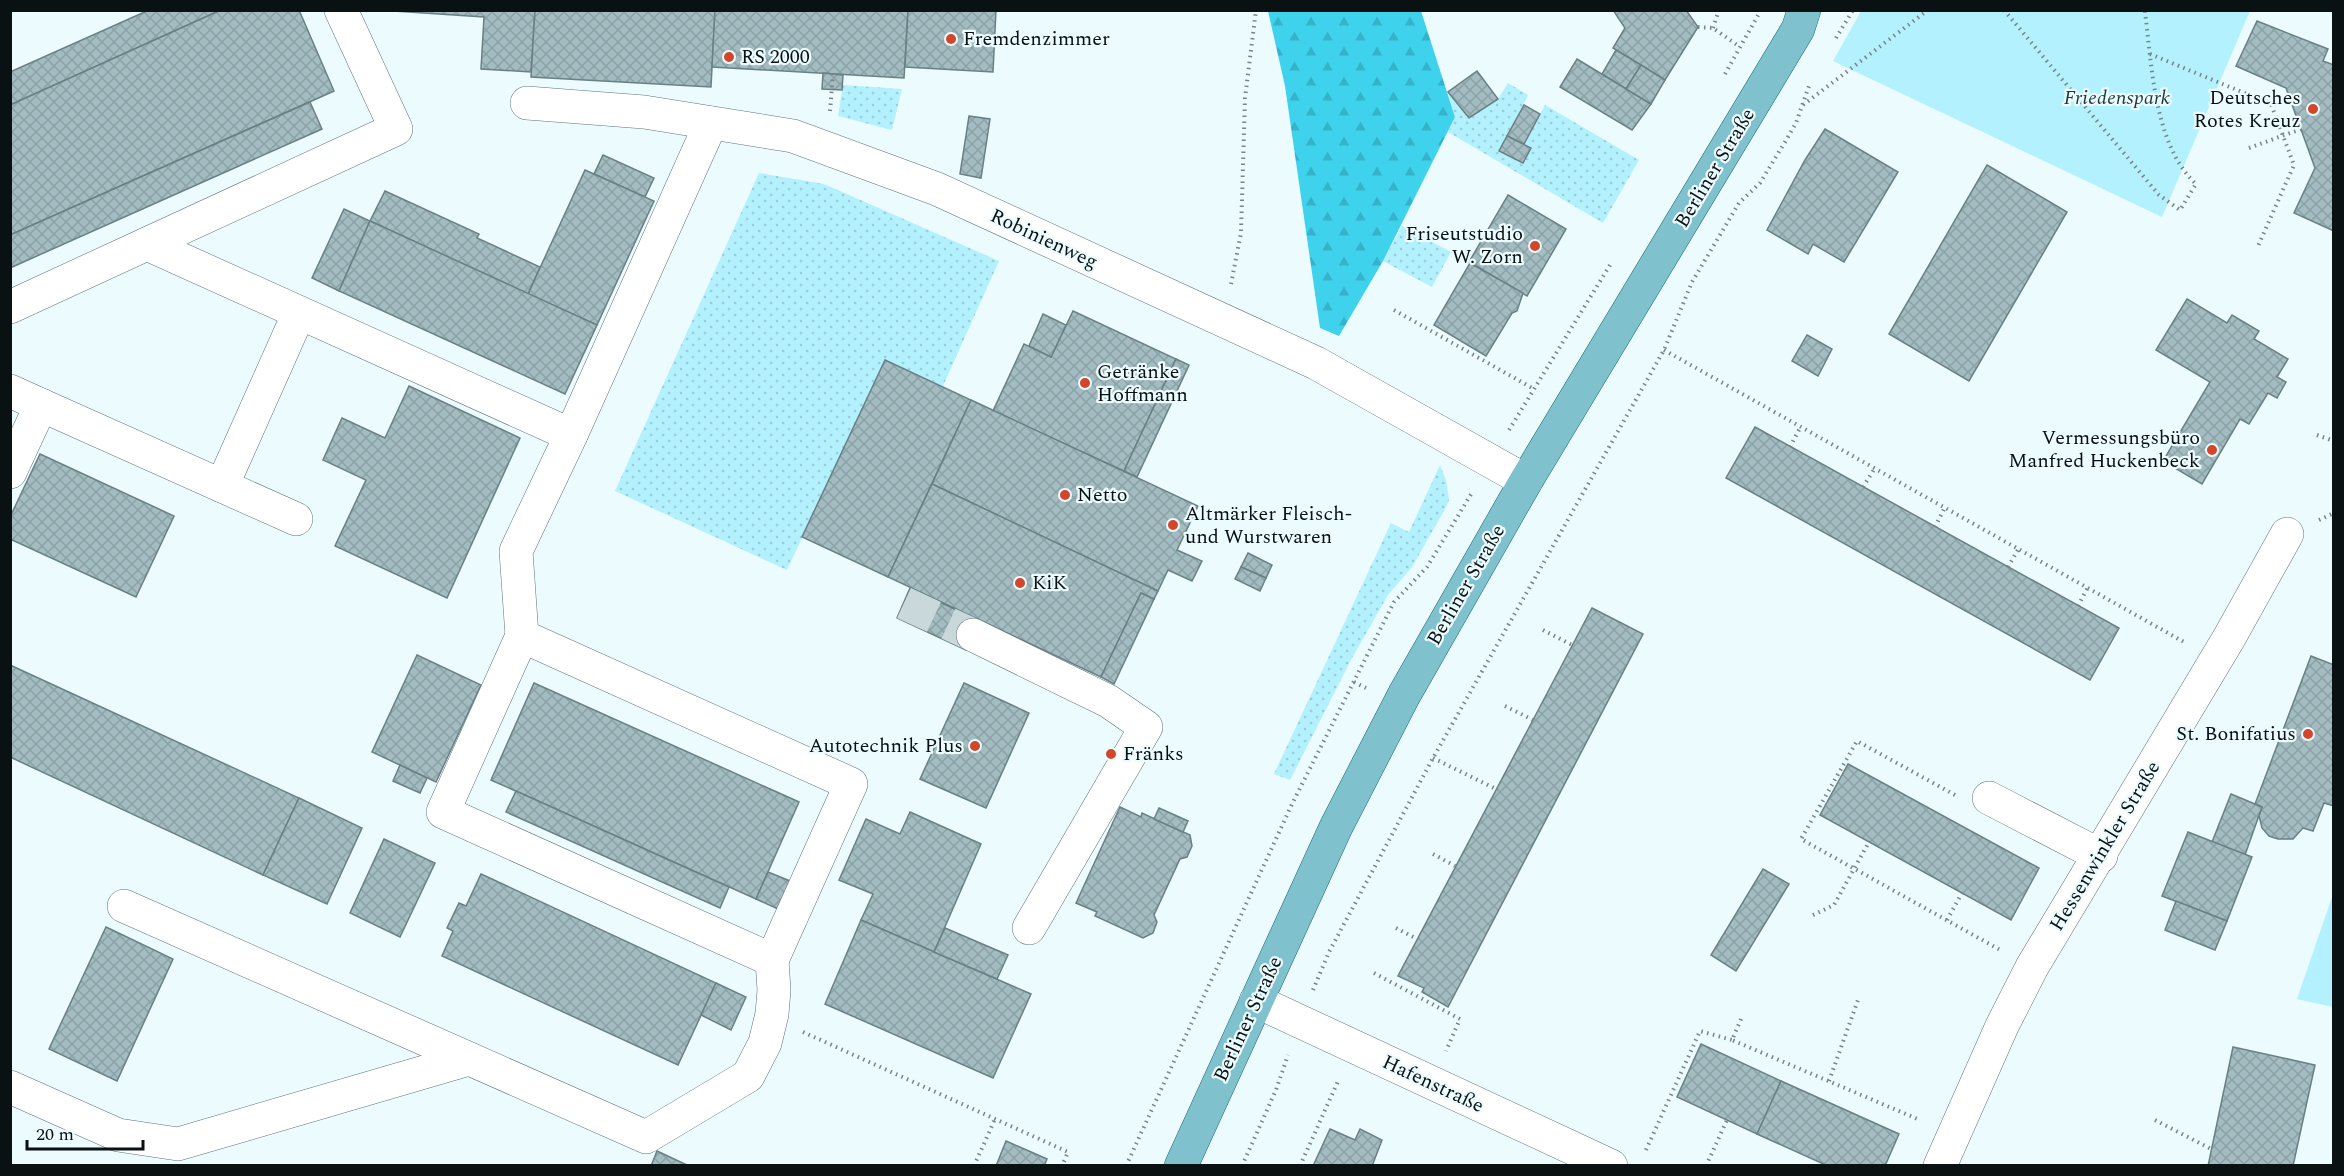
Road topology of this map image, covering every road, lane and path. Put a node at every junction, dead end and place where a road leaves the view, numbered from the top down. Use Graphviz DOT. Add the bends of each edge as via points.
graph roads {
  1 [pos="342,10"];
  2 [pos="1256,10"];
  3 [pos="1719,10"];
  4 [pos="1761,10"];
  5 [pos="1853,10"];
  6 [pos="1928,10"];
  7 [pos="2004,10"];
  8 [pos="2133,10"];
  9 [pos="2150,10"];
  10 [pos="2145,12"];
  11 [pos="1808,17"];
  12 [pos="1698,27"];
  13 [pos="1713,28"];
  14 [pos="1831,46"];
  15 [pos="1740,47"];
  16 [pos="2150,54"];
  17 [pos="1814,73"];
  18 [pos="1724,76"];
  19 [pos="527,102"];
  20 [pos="1802,105"];
  21 [pos="711,123"];
  22 [pos="2301,129"];
  23 [pos="2284,135"];
  24 [pos="1779,138"];
  25 [pos="1785,142"];
  26 [pos="2249,148"];
  27 [pos="147,244"];
  28 [pos="2258,246"];
  29 [pos="1616,256"];
  30 [pos="10,307"];
  31 [pos="1394,310"];
  32 [pos="299,313"];
  33 [pos="1224,321"];
  34 [pos="1664,350"];
  35 [pos="1534,389"];
  36 [pos="10,391"];
  37 [pos="41,405"];
  38 [pos="1801,426"];
  39 [pos="571,435"];
  40 [pos="2317,435"];
  41 [pos="2334,441"];
  42 [pos="1790,447"];
  43 [pos="1492,459"];
  44 [pos="1875,468"];
  45 [pos="10,472"];
  46 [pos="1526,481"];
  47 [pos="222,486"];
  48 [pos="1863,487"];
  49 [pos="1945,507"];
  50 [pos="296,519"];
  51 [pos="1935,527"];
  52 [pos="2287,534"];
  53 [pos="2019,548"];
  54 [pos="2008,567"];
  55 [pos="2088,587"];
  56 [pos="2078,606"];
  57 [pos="1543,630"];
  58 [pos="973,635"];
  59 [pos="522,636"];
  60 [pos="1572,645"];
  61 [pos="2215,661"];
  62 [pos="1354,682"];
  63 [pos="1366,688"];
  64 [pos="1505,706"];
  65 [pos="1533,720"];
  66 [pos="1432,758"];
  67 [pos="1496,789"];
  68 [pos="1974,797"];
  69 [pos="1869,842"];
  70 [pos="1432,854"];
  71 [pos="2101,856"];
  72 [pos="1455,866"];
  73 [pos="1854,869"];
  74 [pos="1962,893"];
  75 [pos="124,906"];
  76 [pos="1813,915"];
  77 [pos="1947,920"];
  78 [pos="1029,928"];
  79 [pos="1396,928"];
  80 [pos="1417,939"];
  81 [pos="772,960"];
  82 [pos="2032,967"];
  83 [pos="1374,973"];
  84 [pos="1858,1000"];
  85 [pos="1256,1001"];
  86 [pos="771,1018"];
  87 [pos="1741,1019"];
  88 [pos="1299,1023"];
  89 [pos="1732,1040"];
  90 [pos="1443,1057"];
  91 [pos="469,1059"];
  92 [pos="1339,1079"];
  93 [pos="1829,1081"];
  94 [pos="10,1087"];
  95 [pos="995,1119"];
  96 [pos="1726,1120"];
  97 [pos="2155,1120"];
  98 [pos="1954,1135"];
  99 [pos="2211,1149"];
  100 [pos="1646,1150"];
  101 [pos="1301,1164"];
  102 [pos="974,1166"];
  103 [pos="1062,1166"];
  104 [pos="1126,1166"];
  105 [pos="1180,1166"];
  106 [pos="1242,1166"];
  107 [pos="1309,1166"];
  108 [pos="1611,1166"];
  109 [pos="1706,1166"];
  110 [pos="1940,1166"];
  1 -- 27 [label="street" via="396,129"];
  2 -- 33 [label="path" via="1245,98 1242,233"];
  3 -- 13 [label="path"];
  4 -- 15 [label="path"];
  5 -- 14 [label="path"];
  6 -- 20 [label="path"];
  7 -- 16 [label="path" via="2159,195 2181,210 2196,184 2181,170 2169,141 2156,101"];
  8 -- 10 [label="path"];
  9 -- 10 [label="path"];
  10 -- 16 [label="path"];
  11 -- 46 [label="main road, Berliner Straße"];
  12 -- 13 [label="path"];
  13 -- 15 [label="path"];
  15 -- 18 [label="path"];
  16 -- 23 [label="path" via="2271,104"];
  17 -- 20 [label="path"];
  19 -- 21 [label="street, Robinienweg" via="644,112"];
  20 -- 25 [label="path"];
  21 -- 33 [label="street, Robinienweg" via="793,136 936,189"];
  21 -- 39 [label="street"];
  22 -- 23 [label="path"];
  23 -- 26 [label="path"];
  23 -- 28 [label="path" via="2294,165"];
  24 -- 25 [label="path"];
  25 -- 34 [label="path" via="1760,183 1739,203 1692,282"];
  27 -- 30 [label="street"];
  27 -- 32 [label="street"];
  29 -- 35 [label="path"];
  31 -- 35 [label="path"];
  32 -- 39 [label="street"];
  32 -- 47 [label="street"];
  33 -- 43 [label="street, Robinienweg" via="1316,363"];
  34 -- 38 [label="path"];
  34 -- 66 [label="path"];
  35 -- 43 [label="path"];
  36 -- 37 [label="street"];
  37 -- 45 [label="street"];
  37 -- 47 [label="street"];
  38 -- 42 [label="path"];
  38 -- 44 [label="path"];
  39 -- 59 [label="street" via="516,551"];
  40 -- 41 [label="path"];
  43 -- 46 [label="street, Robinienweg"];
  43 -- 62 [label="path" via="1427,567 1394,602"];
  44 -- 48 [label="path"];
  44 -- 49 [label="path"];
  46 -- 85 [label="main road, Berliner Straße" via="1378,744"];
  47 -- 50 [label="street"];
  49 -- 51 [label="path"];
  49 -- 53 [label="path"];
  52 -- 61 [label="street, Hessenwinkler Straße"];
  53 -- 54 [label="path"];
  53 -- 55 [label="path"];
  55 -- 56 [label="path"];
  55 -- 61 [label="path"];
  57 -- 60 [label="path"];
  58 -- 78 [label="street" via="1108,701 1146,727"];
  59 -- 81 [label="street" via="851,784"];
  59 -- 81 [label="street" via="443,812"];
  61 -- 71 [label="street, Hessenwinkler Straße"];
  62 -- 63 [label="path"];
  62 -- 104 [label="path" via="1292,804"];
  64 -- 65 [label="path"];
  66 -- 67 [label="path"];
  66 -- 88 [label="path" via="1329,952"];
  68 -- 71 [label="street"];
  68 -- 73 [label="path" via="1857,741 1801,839"];
  69 -- 73 [label="path"];
  70 -- 72 [label="path"];
  71 -- 82 [label="street, Hessenwinkler Straße"];
  73 -- 76 [label="path" via="1834,905"];
  73 -- 77 [label="path"];
  74 -- 77 [label="path"];
  75 -- 91 [label="street"];
  77 -- 82 [label="path"];
  79 -- 80 [label="path"];
  81 -- 86 [label="street"];
  82 -- 98 [label="street, Hessenwinkler Straße"];
  83 -- 90 [label="path" via="1460,1019"];
  84 -- 93 [label="path"];
  85 -- 88 [label="street, Hafenstraße"];
  85 -- 105 [label="main road, Berliner Straße"];
  86 -- 91 [label="street" via="765,1043 748,1076 646,1137"];
  86 -- 95 [label="path"];
  87 -- 89 [label="path"];
  88 -- 106 [label="path" via="1276,1090"];
  88 -- 108 [label="street, Hafenstraße"];
  89 -- 93 [label="path"];
  89 -- 100 [label="path" via="1700,1031"];
  91 -- 94 [label="street" via="178,1144 118,1135"];
  92 -- 101 [label="path"];
  93 -- 98 [label="path"];
  95 -- 102 [label="path"];
  95 -- 103 [label="path" via="1068,1152"];
  96 -- 109 [label="path"];
  97 -- 99 [label="path"];
  98 -- 110 [label="street, Hessenwinkler Straße"];
  101 -- 107 [label="path"];
}
